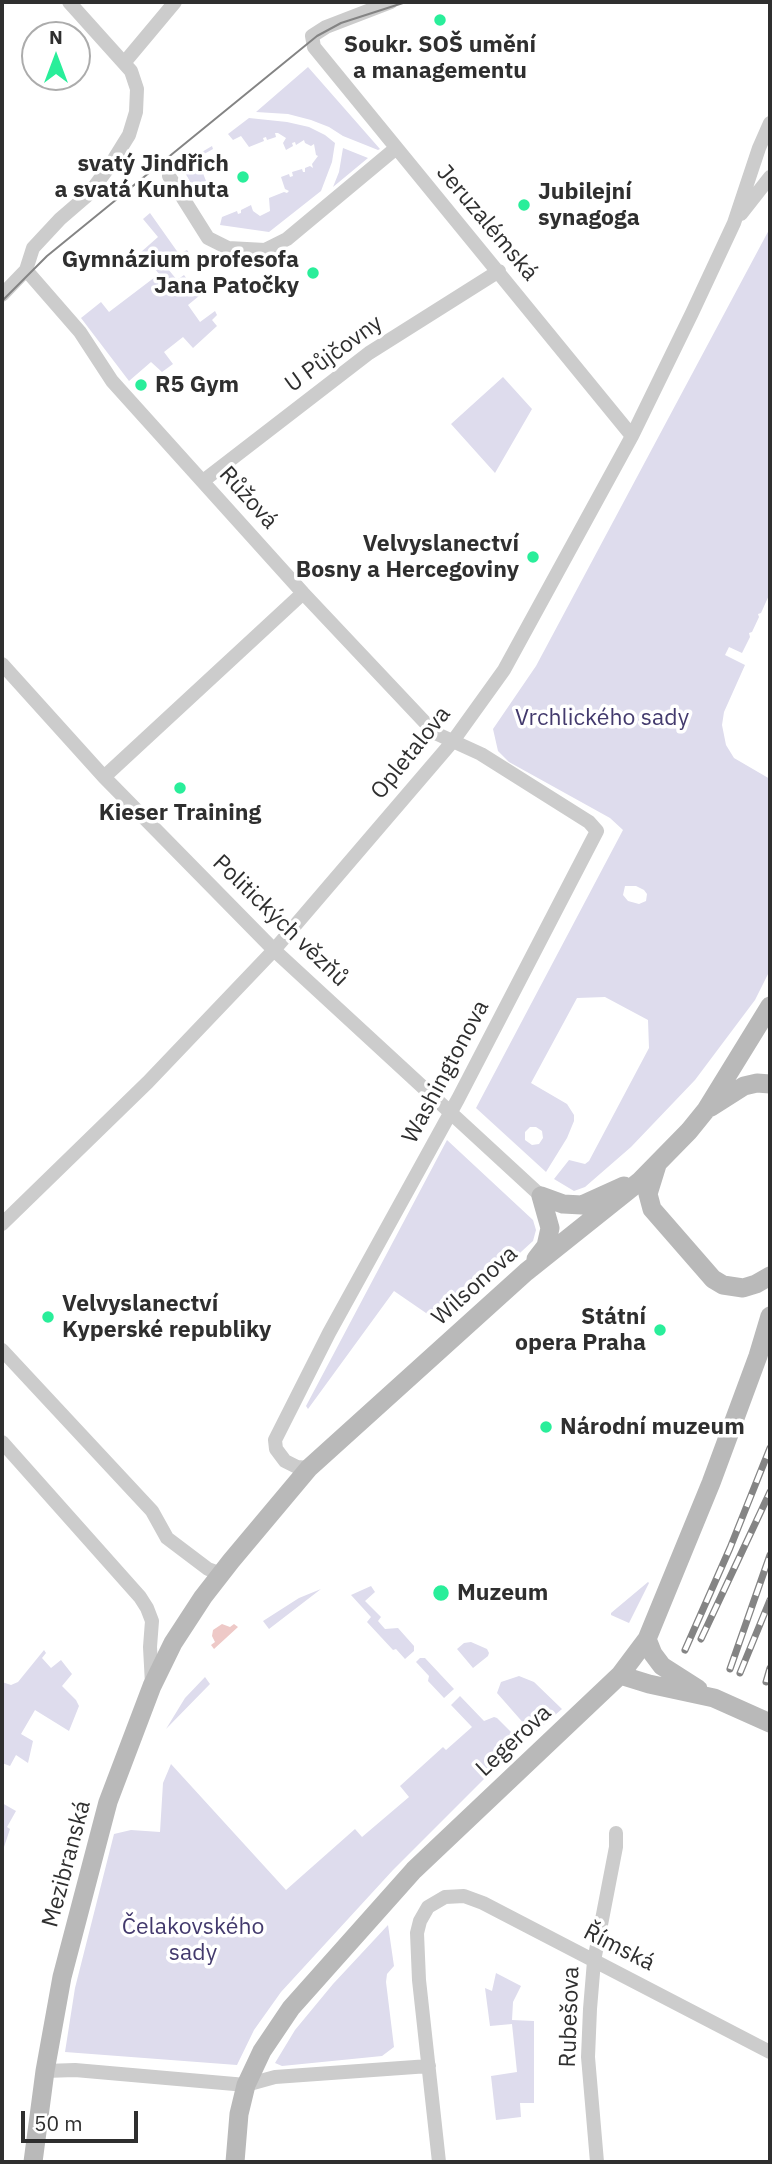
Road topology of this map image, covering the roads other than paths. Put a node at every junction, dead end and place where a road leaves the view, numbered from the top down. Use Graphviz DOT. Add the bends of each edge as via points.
graph roads {
  1 [pos="69,2"];
  2 [pos="175,2"];
  3 [pos="391,2"];
  4 [pos="124,63"];
  5 [pos="770,123"];
  6 [pos="395,149"];
  7 [pos="169,176"];
  8 [pos="770,177"];
  9 [pos="734,223"];
  10 [pos="26,270"];
  11 [pos="499,271"];
  12 [pos="2,295"];
  13 [pos="632,436"];
  14 [pos="203,481"];
  15 [pos="303,593"];
  16 [pos="2,664"];
  17 [pos="453,741"];
  18 [pos="104,777"];
  19 [pos="274,950"];
  20 [pos="770,1006"];
  21 [pos="761,1084"];
  22 [pos="706,1110"];
  23 [pos="450,1111"];
  24 [pos="657,1164"];
  25 [pos="640,1181"];
  26 [pos="541,1196"];
  27 [pos="2,1224"];
  28 [pos="526,1272"];
  29 [pos="770,1276"];
  30 [pos="770,1316"];
  31 [pos="2,1350"];
  32 [pos="2,1441"];
  33 [pos="309,1468"];
  34 [pos="222,1574"];
  35 [pos="204,1597"];
  36 [pos="646,1639"];
  37 [pos="620,1675"];
  38 [pos="152,1685"];
  39 [pos="714,1698"];
  40 [pos="770,1723"];
  41 [pos="616,1833"];
  42 [pos="594,1961"];
  43 [pos="770,2052"];
  44 [pos="429,2066"];
  45 [pos="45,2071"];
  46 [pos="246,2085"];
  47 [pos="33,2162"];
  48 [pos="235,2162"];
  49 [pos="439,2162"];
  50 [pos="597,2162"];
  1 -- 4 [label="street"];
  2 -- 4 [label="street"];
  3 -- 6 [label="street, Jeruzalémská" via="312,36 314,47"];
  4 -- 10 [label="street" via="138,89 129,135 89,194 33,248"];
  5 -- 9 [label="street, Opletalova"];
  6 -- 7 [label="street" via="286,239 265,250 228,248 208,238"];
  6 -- 11 [label="street, Jeruzalémská"];
  8 -- 9 [label="street, Opletalova"];
  9 -- 13 [label="street, Opletalova"];
  10 -- 12 [label="street"];
  10 -- 14 [label="street, Růžová" via="80,332 112,381"];
  11 -- 13 [label="street, Jeruzalémská"];
  11 -- 14 [label="street, U Půjčovny" via="369,353"];
  13 -- 17 [label="street, Opletalova" via="504,670"];
  14 -- 15 [label="street, Růžová"];
  15 -- 17 [label="street, Růžová" via="435,733"];
  15 -- 18 [label="street"];
  16 -- 18 [label="street, Politických vězňů"];
  17 -- 19 [label="street, Opletalova"];
  17 -- 23 [label="street, Washingtonova" via="589,821 597,831"];
  18 -- 19 [label="street, Politických vězňů"];
  19 -- 23 [label="street, Politických vězňů"];
  19 -- 27 [label="street, Opletalova" via="148,1082"];
  20 -- 22 [label="main road, Wilsonova"];
  21 -- 22 [label="main road"];
  22 -- 24 [label="main road, Wilsonova"];
  23 -- 26 [label="street, Politických vězňů"];
  23 -- 33 [label="street, Washingtonova" via="275,1440 285,1461"];
  24 -- 25 [label="main road, Wilsonova"];
  24 -- 29 [label="main road" via="648,1194 652,1209 713,1279 743,1288"];
  25 -- 26 [label="main road" via="598,1196 589,1204 564,1204"];
  25 -- 28 [label="main road, Wilsonova"];
  26 -- 28 [label="main road" via="549,1238"];
  28 -- 33 [label="main road, Wilsonova"];
  30 -- 36 [label="main road, Legerova" via="710,1483"];
  31 -- 34 [label="street" via="152,1511 167,1538"];
  32 -- 38 [label="street" via="147,1608 152,1621"];
  33 -- 34 [label="main road, Wilsonova"];
  34 -- 35 [label="main road, Wilsonova"];
  35 -- 38 [label="main road, Mezibranská"];
  36 -- 37 [label="main road, Legerova"];
  36 -- 39 [label="main road" via="662,1666"];
  37 -- 39 [label="main road"];
  37 -- 46 [label="main road, Legerova" via="414,1870 291,2008"];
  38 -- 45 [label="main road, Mezibranská" via="108,1802 62,1977"];
  39 -- 40 [label="main road"];
  41 -- 42 [label="street, Rubešova"];
  42 -- 43 [label="street, Římská"];
  42 -- 44 [label="street, Římská" via="474,1899 445,1897 428,1907 417,1933"];
  42 -- 50 [label="street, Rubešova" via="588,2057"];
  44 -- 46 [label="street" via="275,2077"];
  44 -- 49 [label="street"];
  45 -- 46 [label="street"];
  45 -- 47 [label="main road, Mezibranská"];
  46 -- 48 [label="main road, Legerova"];
}
